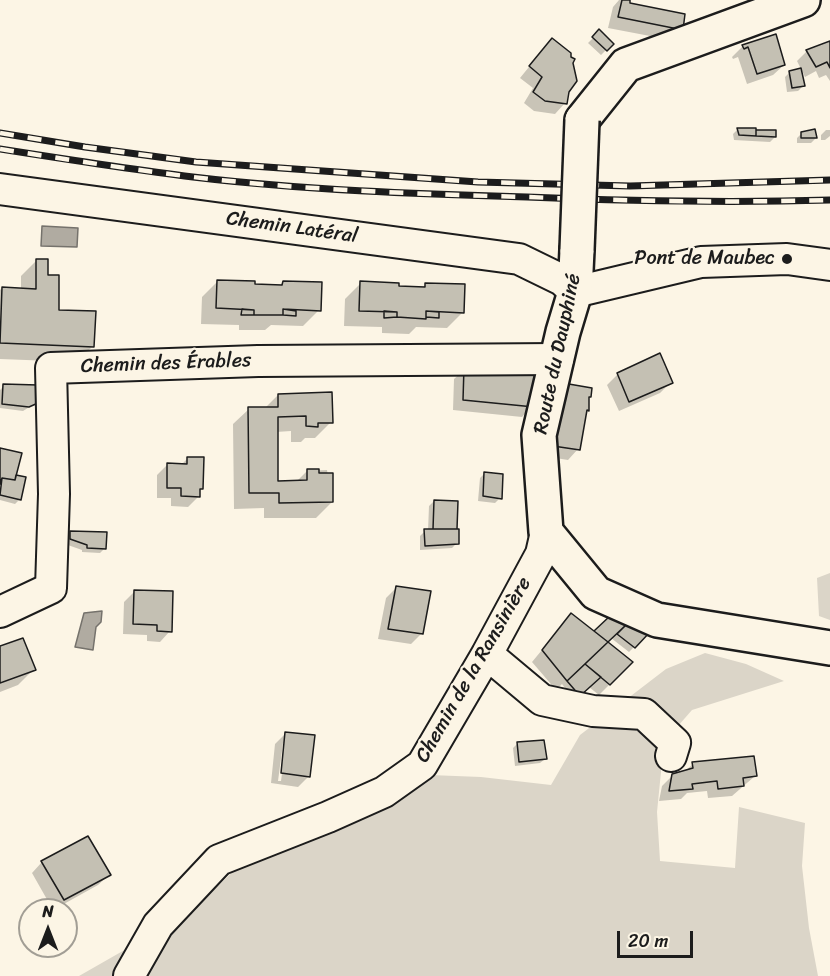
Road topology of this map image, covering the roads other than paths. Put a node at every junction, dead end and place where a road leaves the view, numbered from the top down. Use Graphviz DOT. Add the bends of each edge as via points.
graph roads {
  1 [pos="803,0"];
  2 [pos="0,189"];
  3 [pos="830,265"];
  4 [pos="575,292"];
  5 [pos="558,359"];
  6 [pos="546,532"];
  7 [pos="0,612"];
  8 [pos="830,648"];
  9 [pos="488,654"];
  10 [pos="671,756"];
  11 [pos="129,976"];
  1 -- 4 [label="street, Route du Dauphiné, bridge" via="626,65 582,120"];
  2 -- 4 [label="street, Chemin Latéral" via="519,259 562,280"];
  3 -- 4 [label="street" via="787,259 701,262"];
  4 -- 5 [label="street, Route du Dauphiné"];
  5 -- 6 [label="street, Route du Dauphiné" via="539,435"];
  5 -- 7 [label="street, Chemin des Érables" via="258,361 51,368 51,588"];
  6 -- 8 [label="street" via="596,592 657,620"];
  6 -- 9 [label="street, Chemin de la Ransinière" via="541,554"];
  9 -- 10 [label="street" via="542,700 593,711 644,714 675,743"];
  9 -- 11 [label="street, Chemin de la Ransinière" via="422,765 384,792 219,860 158,925"];
}
